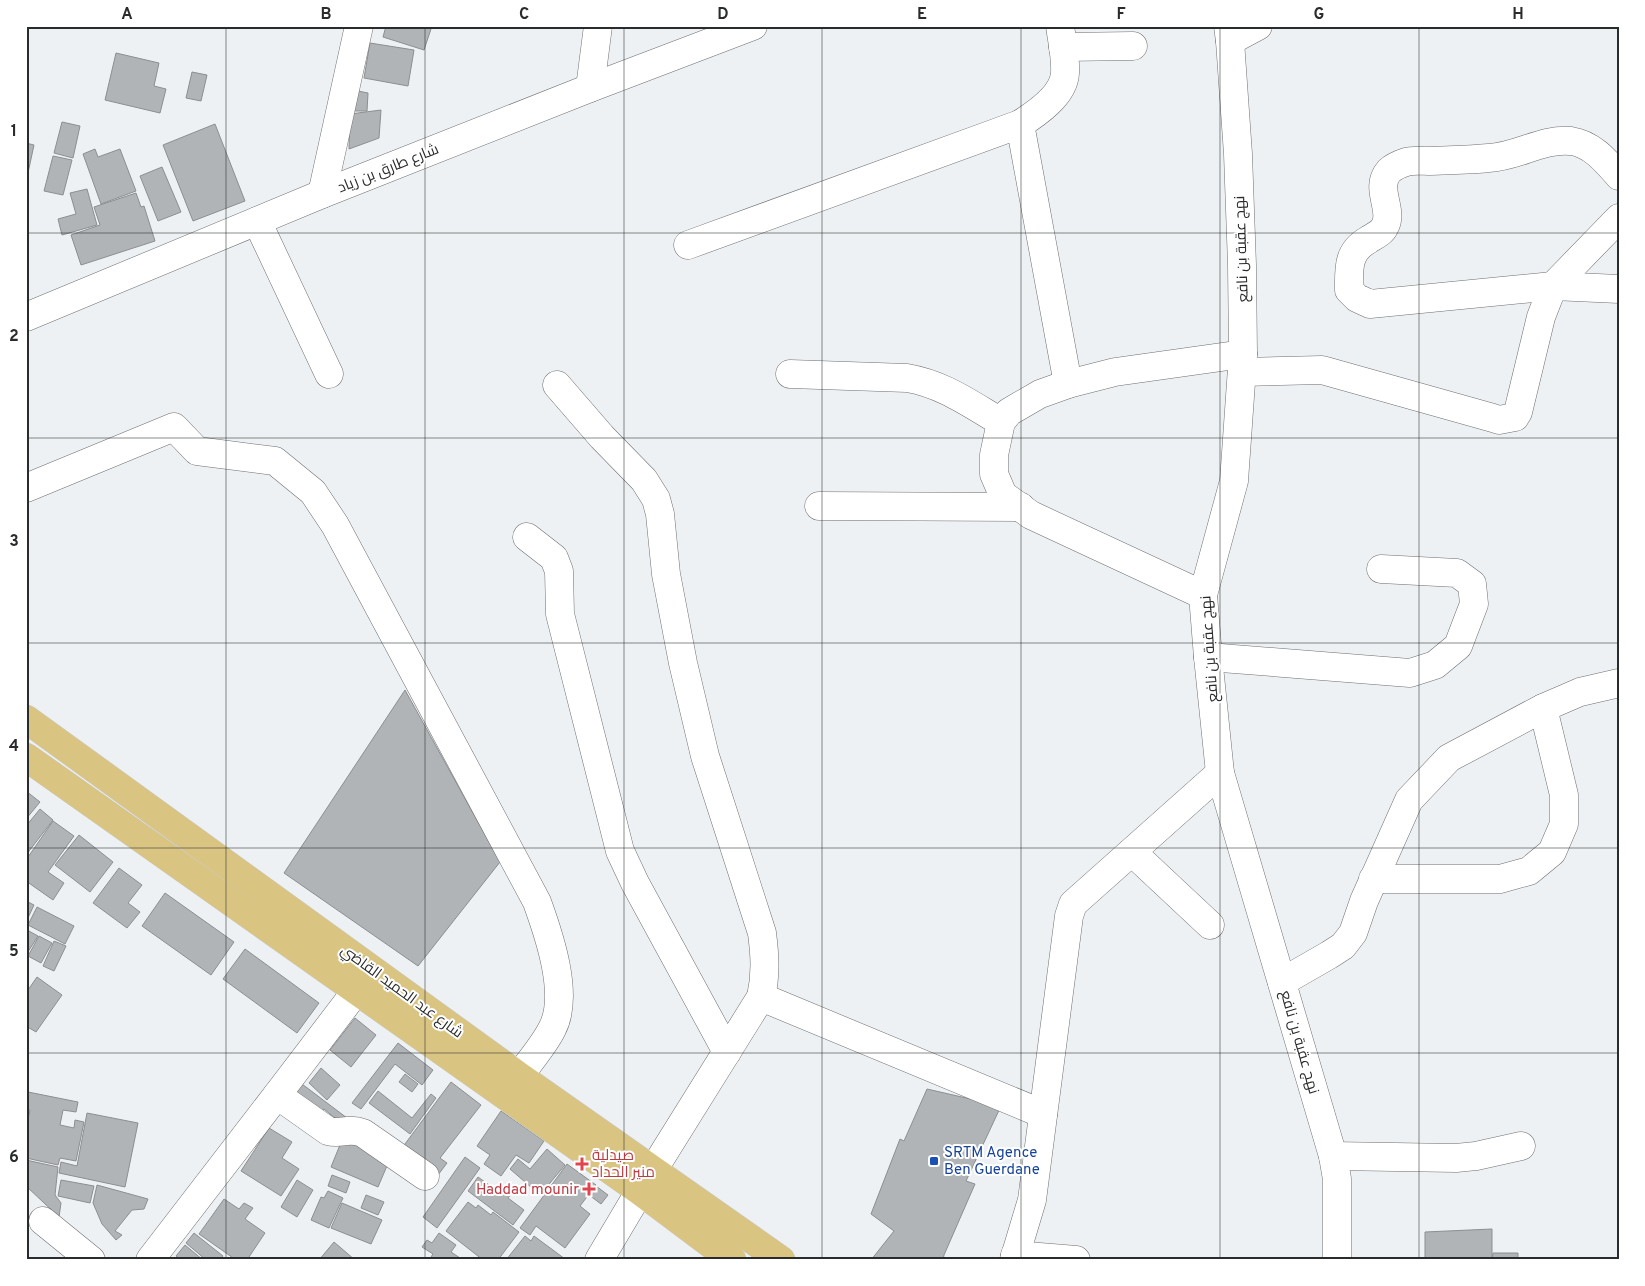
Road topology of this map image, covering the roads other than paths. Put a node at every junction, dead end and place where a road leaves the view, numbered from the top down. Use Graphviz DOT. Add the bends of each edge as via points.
graph roads {
  1 [pos="359,26"];
  2 [pos="598,26"];
  3 [pos="753,26"];
  4 [pos="1258,26"];
  5 [pos="1229,33"];
  6 [pos="1062,37"];
  7 [pos="1133,46"];
  8 [pos="590,88"];
  9 [pos="1020,124"];
  10 [pos="1619,176"];
  11 [pos="322,194"];
  12 [pos="1619,218"];
  13 [pos="257,221"];
  14 [pos="688,245"];
  15 [pos="1553,286"];
  16 [pos="1619,289"];
  17 [pos="26,317"];
  18 [pos="1243,363"];
  19 [pos="329,374"];
  20 [pos="790,374"];
  21 [pos="1068,384"];
  22 [pos="557,385"];
  23 [pos="1000,422"];
  24 [pos="26,488"];
  25 [pos="819,506"];
  26 [pos="1021,508"];
  27 [pos="527,537"];
  28 [pos="1381,569"];
  29 [pos="1203,595"];
  30 [pos="1208,657"];
  31 [pos="1619,683"];
  32 [pos="1543,708"];
  33 [pos="26,719"];
  34 [pos="26,757"];
  35 [pos="1220,773"];
  36 [pos="1132,852"];
  37 [pos="1373,879"];
  38 [pos="1210,925"];
  39 [pos="364,980"];
  40 [pos="1282,982"];
  41 [pos="761,997"];
  42 [pos="727,1052"];
  43 [pos="519,1076"];
  44 [pos="277,1095"];
  45 [pos="1043,1114"];
  46 [pos="1522,1146"];
  47 [pos="1333,1156"];
  48 [pos="425,1176"];
  49 [pos="646,1181"];
  50 [pos="43,1222"];
  51 [pos="1014,1257"];
  52 [pos="157,1258"];
  53 [pos="91,1260"];
  54 [pos="599,1260"];
  55 [pos="732,1260"];
  56 [pos="781,1260"];
  57 [pos="1076,1260"];
  58 [pos="1337,1260"];
  1 -- 11 [label="street"];
  2 -- 8 [label="street"];
  3 -- 8 [label="street, شارع طارق بن زياد"];
  4 -- 5 [label="street"];
  5 -- 18 [label="street, نهج عقبة بن نافع" via="1238,154"];
  6 -- 7 [label="street"];
  6 -- 9 [label="street" via="1065,75 1059,88 1041,111"];
  8 -- 11 [label="street, شارع طارق بن زياد"];
  9 -- 14 [label="street"];
  9 -- 21 [label="street"];
  10 -- 15 [label="street" via="1590,148 1571,141 1550,142 1492,158 1407,161 1388,172 1383,184 1388,216 1386,225 1380,233 1361,244 1349,265 1349,290 1370,304"];
  11 -- 13 [label="street, شارع طارق بن زياد"];
  12 -- 15 [label="street"];
  13 -- 17 [label="street, شارع طارق بن زياد"];
  13 -- 19 [label="street"];
  15 -- 16 [label="street"];
  15 -- 18 [label="street" via="1541,317 1515,417 1499,420 1322,370"];
  18 -- 21 [label="street" via="1116,372"];
  18 -- 29 [label="street, نهج عقبة بن نافع" via="1234,481"];
  20 -- 23 [label="street" via="923,381 942,388"];
  21 -- 23 [label="street" via="1019,405"];
  22 -- 41 [label="street" via="644,480 658,506 666,574 705,756 762,933 766,961"];
  23 -- 26 [label="street" via="994,474 1003,495"];
  24 -- 43 [label="street" via="174,427 197,451 275,461 313,492 340,533 537,902 547,928 560,989 558,1012 553,1028"];
  25 -- 26 [label="street"];
  26 -- 29 [label="street"];
  27 -- 42 [label="street" via="554,558 559,571 560,614 620,851"];
  28 -- 30 [label="street" via="1457,573 1472,584 1474,604 1458,646 1435,665 1410,672"];
  29 -- 30 [label="street, نهج عقبة بن نافع"];
  30 -- 35 [label="street, نهج عقبة بن نافع"];
  31 -- 32 [label="street" via="1580,692"];
  32 -- 37 [label="street" via="1449,758 1410,800"];
  32 -- 37 [label="street" via="1564,795 1564,824 1552,852 1529,871 1500,879"];
  33 -- 39 [label="main road, شارع عبد الحميد القاضي"];
  34 -- 39 [label="main road, شارع عبد الحميد القاضي"];
  35 -- 36 [label="street"];
  35 -- 40 [label="street, نهج عقبة بن نافع"];
  36 -- 38 [label="street"];
  36 -- 45 [label="street" via="1073,904"];
  37 -- 40 [label="street" via="1353,933 1343,946"];
  39 -- 43 [label="main road, شارع عبد الحميد القاضي"];
  39 -- 44 [label="street"];
  39 -- 49 [label="main road, شارع عبد الحميد القاضي"];
  40 -- 47 [label="street, نهج عقبة بن نافع"];
  41 -- 42 [label="street"];
  41 -- 45 [label="street"];
  42 -- 49 [label="street"];
  43 -- 49 [label="main road, شارع عبد الحميد القاضي"];
  44 -- 48 [label="street" via="328,1131 363,1133"];
  44 -- 52 [label="street"];
  45 -- 51 [label="street" via="1032,1200"];
  46 -- 47 [label="street" via="1456,1158"];
  47 -- 58 [label="street, نهج عقبة بن نافع" via="1337,1179"];
  49 -- 54 [label="street"];
  49 -- 55 [label="main road, شارع عبد الحميد القاضي"];
  49 -- 56 [label="main road, شارع عبد الحميد القاضي"];
  50 -- 53 [label="street"];
  51 -- 57 [label="street"];
}
